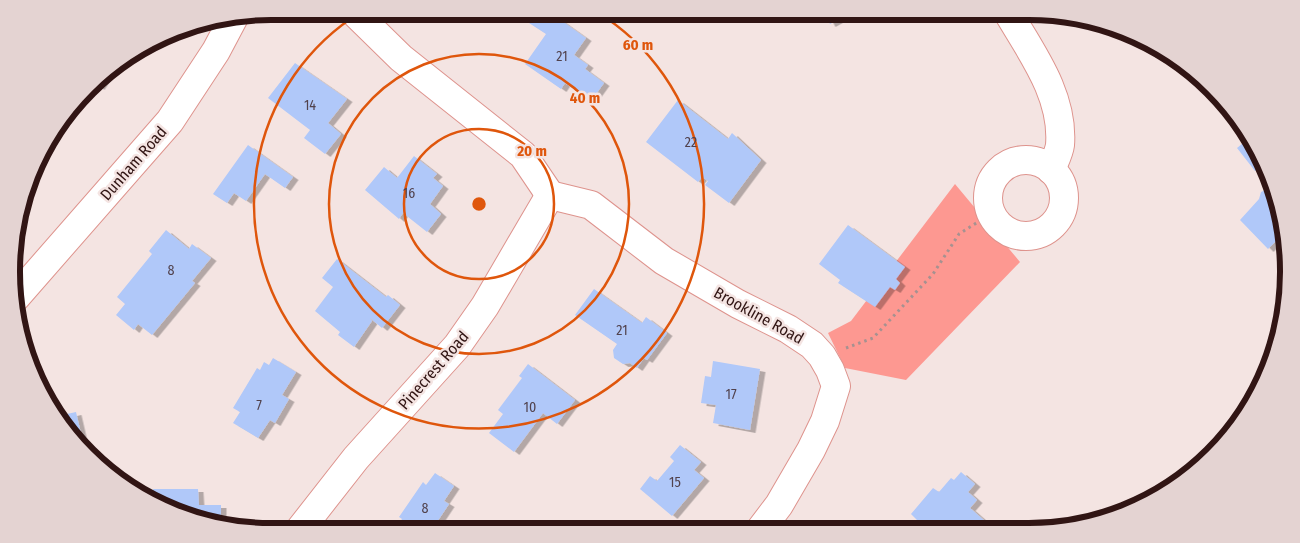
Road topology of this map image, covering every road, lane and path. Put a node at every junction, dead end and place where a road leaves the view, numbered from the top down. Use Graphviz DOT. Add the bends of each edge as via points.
graph roads {
  1 [pos="362,20"];
  2 [pos="1012,20"];
  3 [pos="231,23"];
  4 [pos="1051,170"];
  5 [pos="550,196"];
  6 [pos="992,213"];
  7 [pos="21,291"];
  8 [pos="822,356"];
  9 [pos="305,523"];
  10 [pos="766,523"];
  1 -- 5 [label="street" via="402,58 523,155"];
  2 -- 4 [label="street" via="1054,96 1060,146"];
  3 -- 7 [label="street, Dunham Road" via="170,120"];
  4 -- 6 [label="street" via="1038,162 1025,160 1013,162 1002,169 994,178 988,194"];
  4 -- 6 [label="street" via="1064,192 1062,210 1052,227 1024,236 1011,234 996,223"];
  5 -- 8 [label="street, Brookline Road" via="591,205 664,261 788,329"];
  5 -- 9 [label="street, Pinecrest Road" via="485,306 457,346 368,444"];
  6 -- 8 [label="path" via="959,234 933,274 873,338"];
  8 -- 10 [label="street, Brookline Road" via="836,386 825,421 780,505"];
}
